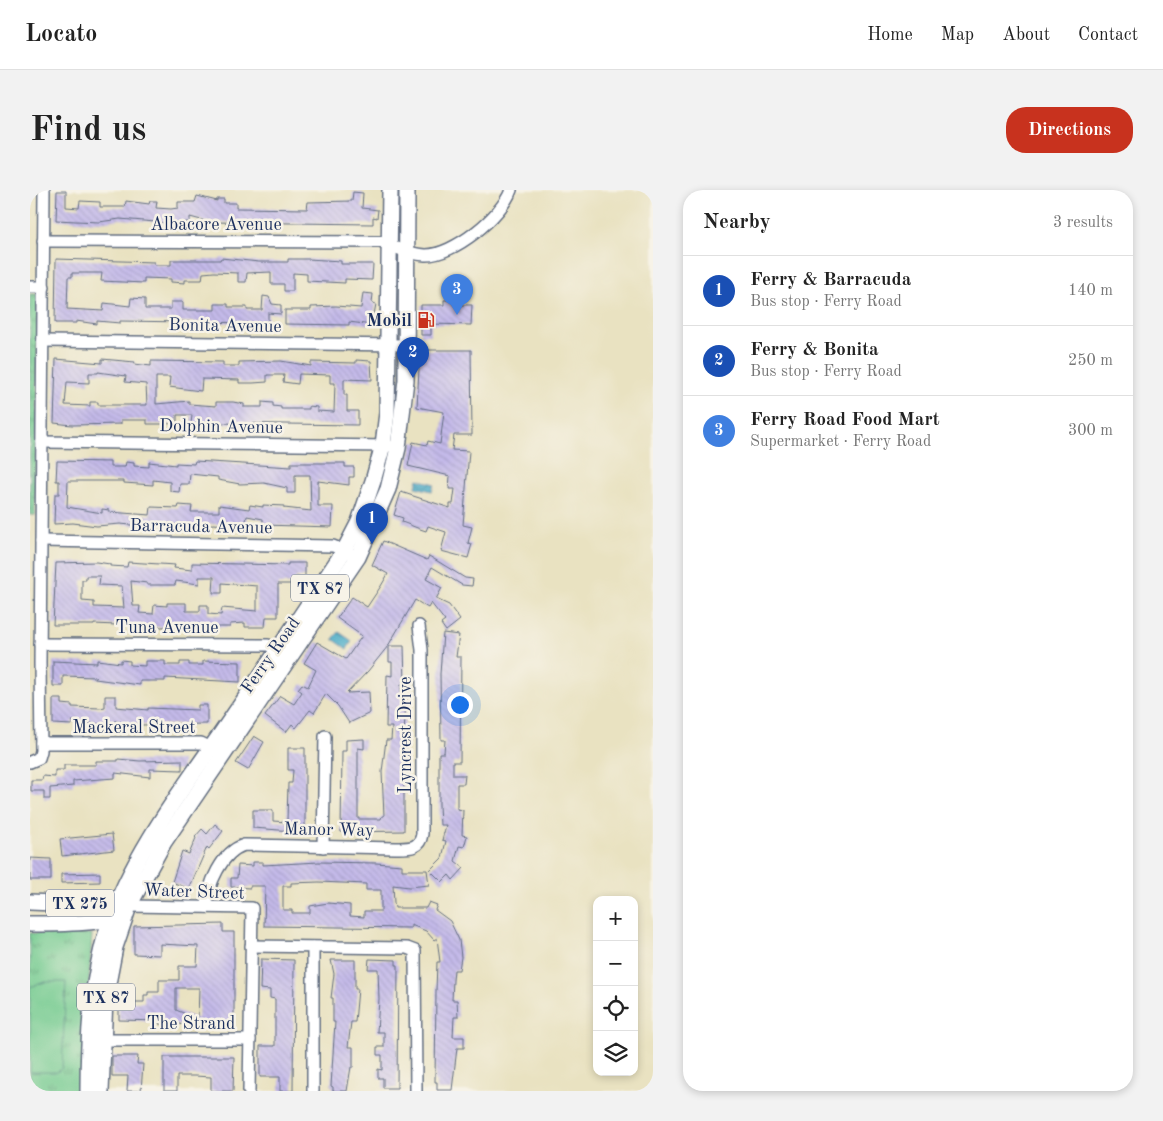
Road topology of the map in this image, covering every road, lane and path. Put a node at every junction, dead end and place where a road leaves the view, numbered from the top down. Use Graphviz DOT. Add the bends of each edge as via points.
graph roads {
  1 [pos="44,190"];
  2 [pos="390,190"];
  3 [pos="407,190"];
  4 [pos="511,190"];
  5 [pos="43,241"];
  6 [pos="389,245"];
  7 [pos="407,253"];
  8 [pos="30,287"];
  9 [pos="44,287"];
  10 [pos="43,341"];
  11 [pos="389,345"];
  12 [pos="406,345"];
  13 [pos="42,442"];
  14 [pos="383,445"];
  15 [pos="398,448"];
  16 [pos="41,541"];
  17 [pos="351,554"];
  18 [pos="36,565"];
  19 [pos="419,626"];
  20 [pos="40,644"];
  21 [pos="285,653"];
  22 [pos="35,662"];
  23 [pos="325,736"];
  24 [pos="40,744"];
  25 [pos="217,751"];
  26 [pos="31,762"];
  27 [pos="419,844"];
  28 [pos="323,847"];
  29 [pos="30,902"];
  30 [pos="123,905"];
  31 [pos="206,907"];
  32 [pos="111,920"];
  33 [pos="30,924"];
  34 [pos="251,946"];
  35 [pos="314,947"];
  36 [pos="103,1040"];
  37 [pos="250,1040"];
  38 [pos="88,1091"];
  39 [pos="102,1091"];
  40 [pos="249,1091"];
  41 [pos="313,1091"];
  42 [pos="416,1091"];
  1 -- 5 [label="street"];
  2 -- 6 [label="main road, Ferry Road / TX 87"];
  3 -- 7 [label="main road, Ferry Road / TX 87"];
  4 -- 7 [label="street" via="507,200 470,237 427,255"];
  5 -- 6 [label="street, Albacore Avenue" via="380,242"];
  5 -- 9 [label="street"];
  6 -- 7 [label="street, Albacore Avenue"];
  6 -- 11 [label="main road, Ferry Road / TX 87"];
  7 -- 12 [label="main road, Ferry Road / TX 87"];
  8 -- 9 [label="street"];
  9 -- 10 [label="street"];
  10 -- 11 [label="street, Bonita Avenue"];
  10 -- 13 [label="street"];
  11 -- 12 [label="street, Bonita Avenue"];
  11 -- 14 [label="main road, Ferry Road / TX 87"];
  12 -- 15 [label="main road, Ferry Road / TX 87" via="406,380"];
  13 -- 14 [label="street, Dolphin Avenue"];
  13 -- 16 [label="street"];
  14 -- 15 [label="street, Dolphin Avenue"];
  14 -- 17 [label="main road, Ferry Road / TX 87"];
  15 -- 17 [label="main road, Ferry Road / TX 87" via="388,489"];
  16 -- 17 [label="street, Barracuda Avenue" via="327,546"];
  16 -- 18 [label="street"];
  17 -- 21 [label="main road, Ferry Road / TX 87"];
  18 -- 20 [label="street"];
  19 -- 27 [label="street, Lyncrest Drive" via="422,650 422,834"];
  20 -- 21 [label="street, Tuna Avenue" via="268,645"];
  20 -- 22 [label="street"];
  21 -- 25 [label="main road, Ferry Road / TX 87"];
  22 -- 24 [label="street"];
  23 -- 28 [label="street"];
  24 -- 25 [label="street, Mackeral Street" via="201,743"];
  24 -- 26 [label="street" via="39,758"];
  25 -- 30 [label="main road, Ferry Road / TX 87"];
  27 -- 28 [label="street, Manor Way" via="396,848"];
  28 -- 31 [label="street, Manor Way" via="238,847 224,860"];
  29 -- 30 [label="main road, TX 275"];
  30 -- 31 [label="street, Water Street"];
  30 -- 32 [label="main road, TX 275"];
  30 -- 36 [label="main road, Ferry Road / TX 87" via="110,971"];
  31 -- 34 [label="street, Water Street" via="252,908"];
  32 -- 33 [label="main road, TX 275"];
  32 -- 38 [label="main road, TX 87" via="98,962 92,998"];
  34 -- 35 [label="street"];
  34 -- 37 [label="street"];
  35 -- 41 [label="street"];
  35 -- 42 [label="street" via="416,950"];
  36 -- 37 [label="street, The Strand"];
  36 -- 39 [label="main road, Ferry Road / TX 87"];
  37 -- 40 [label="street"];
}
